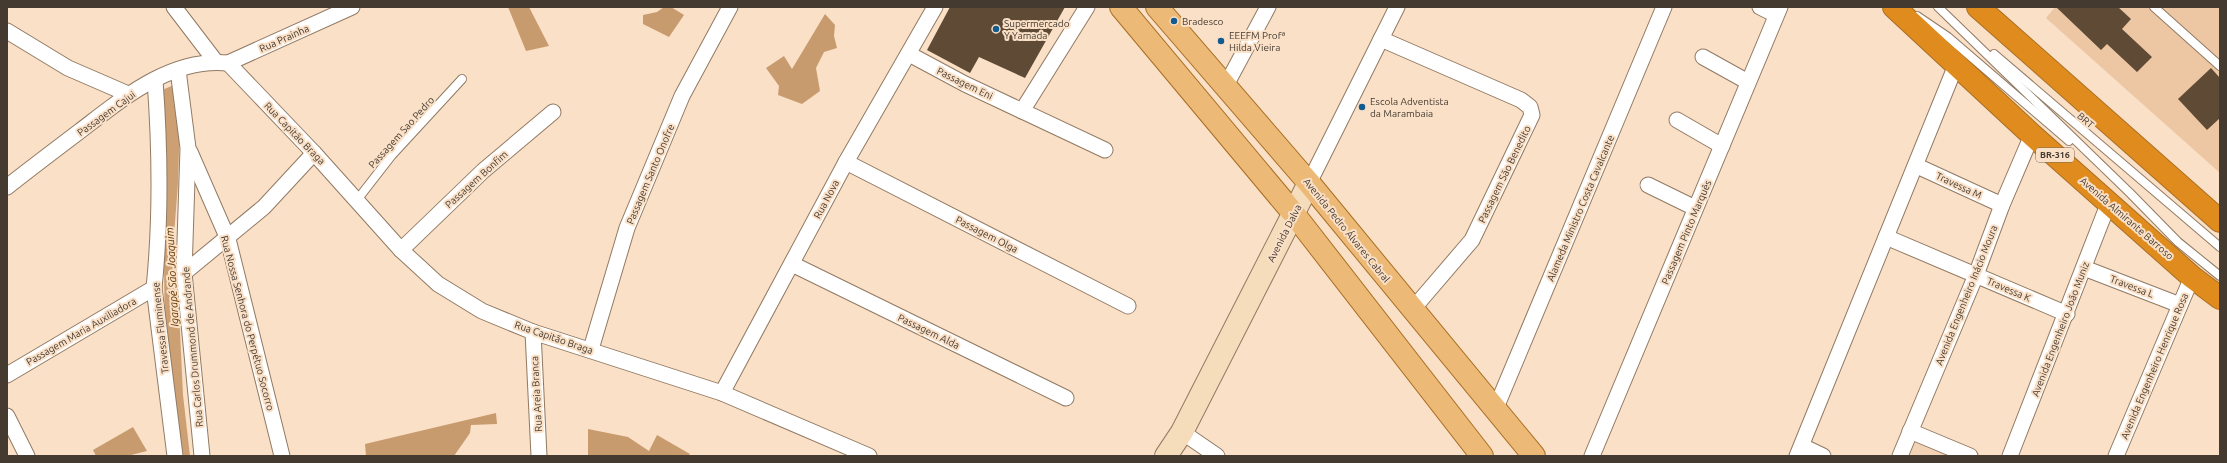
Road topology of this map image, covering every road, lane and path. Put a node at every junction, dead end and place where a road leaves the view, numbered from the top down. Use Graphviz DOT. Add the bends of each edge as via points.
graph roads {
  1 [pos="174,7"];
  2 [pos="352,7"];
  3 [pos="730,7"];
  4 [pos="935,7"];
  5 [pos="1086,7"];
  6 [pos="1121,7"];
  7 [pos="1157,7"];
  8 [pos="1268,7"];
  9 [pos="1397,7"];
  10 [pos="1664,7"];
  11 [pos="1760,7"];
  12 [pos="1894,7"];
  13 [pos="1905,7"];
  14 [pos="1938,7"];
  15 [pos="1978,7"];
  16 [pos="2154,7"];
  17 [pos="1778,11"];
  18 [pos="7,31"];
  19 [pos="1381,39"];
  20 [pos="909,54"];
  21 [pos="1703,57"];
  22 [pos="222,63"];
  23 [pos="1956,66"];
  24 [pos="2220,66"];
  25 [pos="178,70"];
  26 [pos="462,79"];
  27 [pos="155,80"];
  28 [pos="1748,82"];
  29 [pos="1225,87"];
  30 [pos="128,94"];
  31 [pos="1022,111"];
  32 [pos="553,112"];
  33 [pos="1677,120"];
  34 [pos="2032,135"];
  35 [pos="1722,146"];
  36 [pos="188,148"];
  37 [pos="1105,150"];
  38 [pos="314,153"];
  39 [pos="846,162"];
  40 [pos="1917,166"];
  41 [pos="1308,183"];
  42 [pos="1648,185"];
  43 [pos="7,187"];
  44 [pos="2130,193"];
  45 [pos="357,200"];
  46 [pos="2109,202"];
  47 [pos="2002,205"];
  48 [pos="1695,208"];
  49 [pos="1294,214"];
  50 [pos="2220,221"];
  51 [pos="1886,236"];
  52 [pos="228,239"];
  53 [pos="2220,247"];
  54 [pos="401,250"];
  55 [pos="792,264"];
  56 [pos="2084,268"];
  57 [pos="184,273"];
  58 [pos="1976,275"];
  59 [pos="2220,276"];
  60 [pos="2192,277"];
  61 [pos="154,288"];
  62 [pos="2220,298"];
  63 [pos="2180,305"];
  64 [pos="1128,306"];
  65 [pos="1412,310"];
  66 [pos="2067,314"];
  67 [pos="533,332"];
  68 [pos="591,349"];
  69 [pos="7,375"];
  70 [pos="722,393"];
  71 [pos="1066,398"];
  72 [pos="1496,410"];
  73 [pos="7,416"];
  74 [pos="1910,431"];
  75 [pos="1182,432"];
  76 [pos="1799,451"];
  77 [pos="1479,455"];
  78 [pos="27,456"];
  79 [pos="175,456"];
  80 [pos="202,456"];
  81 [pos="282,456"];
  82 [pos="539,456"];
  83 [pos="869,456"];
  84 [pos="1166,456"];
  85 [pos="1217,456"];
  86 [pos="1534,456"];
  87 [pos="1592,456"];
  88 [pos="1823,456"];
  89 [pos="1900,456"];
  90 [pos="1970,456"];
  91 [pos="2010,456"];
  92 [pos="2116,456"];
  1 -- 22 [label="street, Rua Capitão Braga"];
  2 -- 22 [label="street, Rua Prainha"];
  3 -- 68 [label="street, Passagem Santo Onofre" via="682,96 627,228"];
  4 -- 20 [label="street, Rua Nova"];
  5 -- 31 [label="street"];
  6 -- 49 [label="main road"];
  7 -- 29 [label="main road, Avenida Pedro Álvares Cabral"];
  8 -- 29 [label="street"];
  9 -- 19 [label="street, Avenida Dalva"];
  10 -- 72 [label="street, Alameda Ministro Costa Cavalcante"];
  11 -- 17 [label="street"];
  12 -- 23 [label="highway, Avenida Almirante Barroso / BR-316"];
  13 -- 44 [label="lane, BRT" via="1948,37"];
  14 -- 44 [label="lane, BRT"];
  14 -- 53 [label="lane, BRT"];
  15 -- 50 [label="highway"];
  16 -- 24 [label="lane"];
  17 -- 28 [label="street, Passagem Pinto Marquês"];
  18 -- 30 [label="street" via="68,68"];
  19 -- 41 [label="street, Avenida Dalva"];
  19 -- 65 [label="street, Passagem São Benedito" via="1521,100 1530,107 1532,115 1472,240"];
  20 -- 31 [label="street, Passagem Eni"];
  20 -- 39 [label="street, Rua Nova"];
  21 -- 28 [label="street"];
  22 -- 25 [label="street, Passagem Cajui"];
  22 -- 38 [label="street, Rua Capitão Braga"];
  23 -- 34 [label="highway, Avenida Almirante Barroso / BR-316"];
  23 -- 40 [label="street"];
  25 -- 27 [label="street, Passagem Cajui"];
  25 -- 36 [label="street, Rua Carlos Drummond de Andrande"];
  26 -- 45 [label="lane, Passagem Sao Pedro" via="392,156"];
  27 -- 30 [label="street, Passagem Cajui"];
  27 -- 61 [label="street, Travessa Fluminense" via="158,128 157,261"];
  28 -- 35 [label="street, Passagem Pinto Marquês"];
  29 -- 41 [label="main road, Avenida Pedro Álvares Cabral"];
  30 -- 43 [label="street, Passagem Cajui"];
  31 -- 37 [label="street, Passagem Eni"];
  32 -- 54 [label="street, Passagem Bonfim" via="483,171"];
  33 -- 35 [label="street"];
  34 -- 46 [label="highway, Avenida Almirante Barroso / BR-316"];
  34 -- 47 [label="street, Avenida Engenheiro Inácio Moura"];
  35 -- 48 [label="street, Passagem Pinto Marquês"];
  36 -- 52 [label="street, Rua Nossa Senhora do Perpétuo Socorro"];
  36 -- 57 [label="street, Rua Carlos Drummond de Andrande"];
  38 -- 45 [label="street, Rua Capitão Braga"];
  38 -- 52 [label="street" via="264,207"];
  39 -- 55 [label="street, Rua Nova"];
  39 -- 64 [label="street, Passagem Olga"];
  40 -- 47 [label="street, Travessa M"];
  40 -- 51 [label="street"];
  41 -- 49 [label="street, Avenida Dalva"];
  41 -- 65 [label="main road, Avenida Pedro Álvares Cabral"];
  42 -- 48 [label="street"];
  44 -- 59 [label="lane, BRT" via="2178,242"];
  45 -- 54 [label="street, Rua Capitão Braga"];
  46 -- 56 [label="street, Avenida Engenheiro João Muniz"];
  46 -- 60 [label="highway, Avenida Almirante Barroso / BR-316"];
  47 -- 58 [label="street, Avenida Engenheiro Inácio Moura"];
  48 -- 87 [label="street, Passagem Pinto Marquês"];
  49 -- 75 [label="street, Avenida Dalva"];
  49 -- 77 [label="main road"];
  51 -- 58 [label="street, Travessa K"];
  51 -- 76 [label="street"];
  52 -- 57 [label="street"];
  52 -- 81 [label="street, Rua Nossa Senhora do Perpétuo Socorro"];
  54 -- 67 [label="street, Rua Capitão Braga" via="438,284 482,311"];
  55 -- 70 [label="street, Rua Nova"];
  55 -- 71 [label="street, Passagem Alda"];
  56 -- 63 [label="street, Travessa L"];
  56 -- 66 [label="street, Avenida Engenheiro João Muniz"];
  57 -- 80 [label="street, Rua Carlos Drummond de Andrande"];
  58 -- 66 [label="street, Travessa K"];
  58 -- 74 [label="street, Avenida Engenheiro Inácio Moura"];
  60 -- 62 [label="highway, Avenida Almirante Barroso / BR-316"];
  60 -- 63 [label="street, Avenida Engenheiro Henrique Rosa"];
  61 -- 69 [label="street, Passagem Maria Auxiliadora"];
  61 -- 79 [label="street, Travessa Fluminense"];
  63 -- 92 [label="street, Avenida Engenheiro Henrique Rosa"];
  65 -- 72 [label="main road, Avenida Pedro Álvares Cabral"];
  66 -- 91 [label="street, Avenida Engenheiro João Muniz"];
  67 -- 68 [label="street, Rua Capitão Braga"];
  67 -- 82 [label="street, Rua Areia Branca"];
  68 -- 70 [label="street, Rua Capitão Braga"];
  70 -- 83 [label="street, Rua Capitão Braga"];
  72 -- 86 [label="main road, Avenida Pedro Álvares Cabral"];
  73 -- 78 [label="street"];
  74 -- 89 [label="street, Avenida Engenheiro Inácio Moura"];
  74 -- 90 [label="street"];
  75 -- 84 [label="street, Avenida Dalva"];
  75 -- 85 [label="street"];
  76 -- 88 [label="street"];
}
